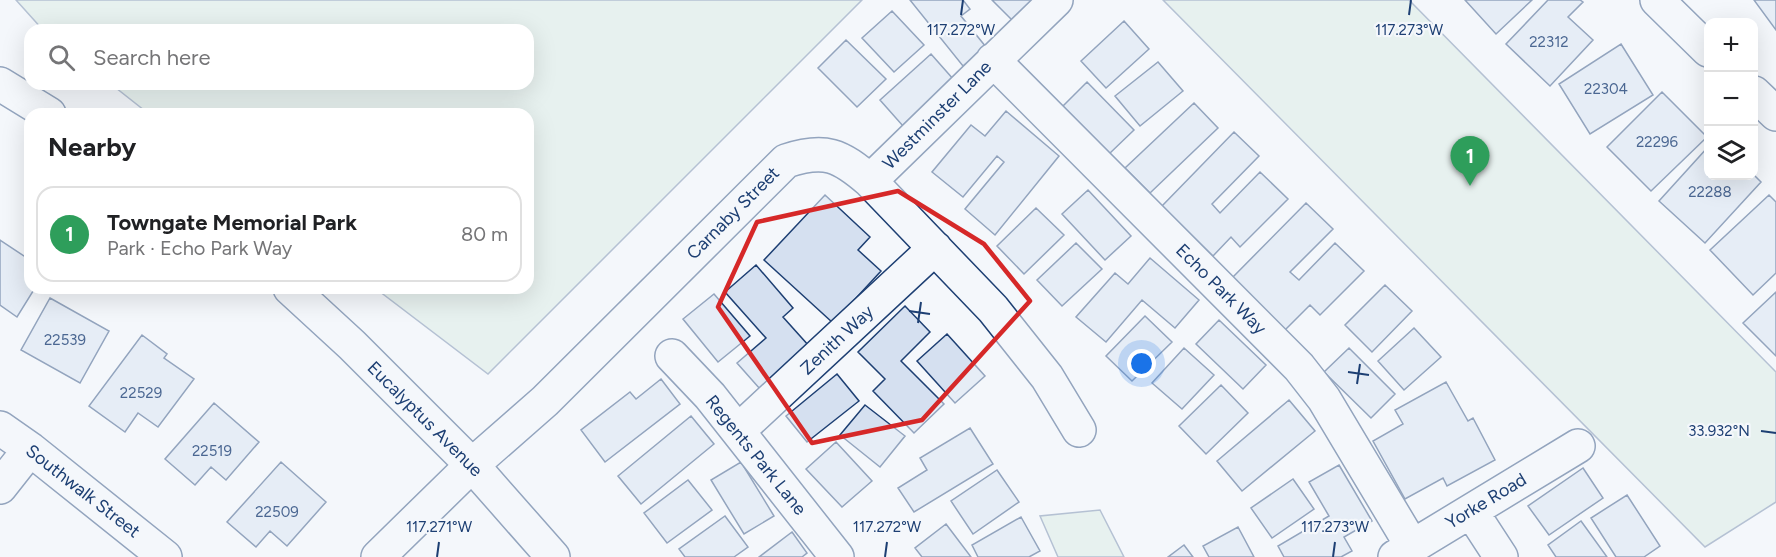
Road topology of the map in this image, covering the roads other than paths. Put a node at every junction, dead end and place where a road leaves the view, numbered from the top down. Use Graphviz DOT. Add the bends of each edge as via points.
graph roads {
  1 [pos="1056,0"];
  2 [pos="1657,0"];
  3 [pos="1704,46"];
  4 [pos="993,60"];
  5 [pos="0,84"];
  6 [pos="1758,97"];
  7 [pos="39,108"];
  8 [pos="1776,114"];
  9 [pos="870,181"];
  10 [pos="935,248"];
  11 [pos="297,294"];
  12 [pos="672,356"];
  13 [pos="0,428"];
  14 [pos="1079,430"];
  15 [pos="738,431"];
  16 [pos="1578,446"];
  17 [pos="30,449"];
  18 [pos="472,465"];
  19 [pos="0,487"];
  20 [pos="1471,511"];
  21 [pos="1403,552"];
  22 [pos="165,557"];
  23 [pos="378,557"];
  24 [pos="553,557"];
  25 [pos="837,557"];
  26 [pos="1501,557"];
  1 -- 4 [label="street, Westminster Lane"];
  2 -- 3 [label="street"];
  4 -- 9 [label="street, Westminster Lane"];
  4 -- 21 [label="street, Echo Park Way" via="1299,367 1324,399"];
  5 -- 7 [label="street"];
  6 -- 8 [label="street"];
  9 -- 10 [label="street, Carnaby Street"];
  9 -- 18 [label="street, Carnaby Street" via="849,163 829,155 806,154 786,161 545,401"];
  10 -- 14 [label="street, Carnaby Street" via="993,309 1047,377"];
  10 -- 15 [label="street, Zenith Way"];
  11 -- 18 [label="street, Eucalyptus Avenue"];
  12 -- 15 [label="street, Regents Park Lane"];
  13 -- 17 [label="street, Southwalk Street"];
  15 -- 25 [label="street, Regents Park Lane"];
  16 -- 20 [label="street, Yorke Road"];
  17 -- 19 [label="street"];
  17 -- 22 [label="street, Southwalk Street"];
  18 -- 23 [label="street, Carnaby Street"];
  18 -- 24 [label="street, Eucalyptus Avenue"];
  20 -- 21 [label="street, Yorke Road"];
  20 -- 26 [label="street"];
}
